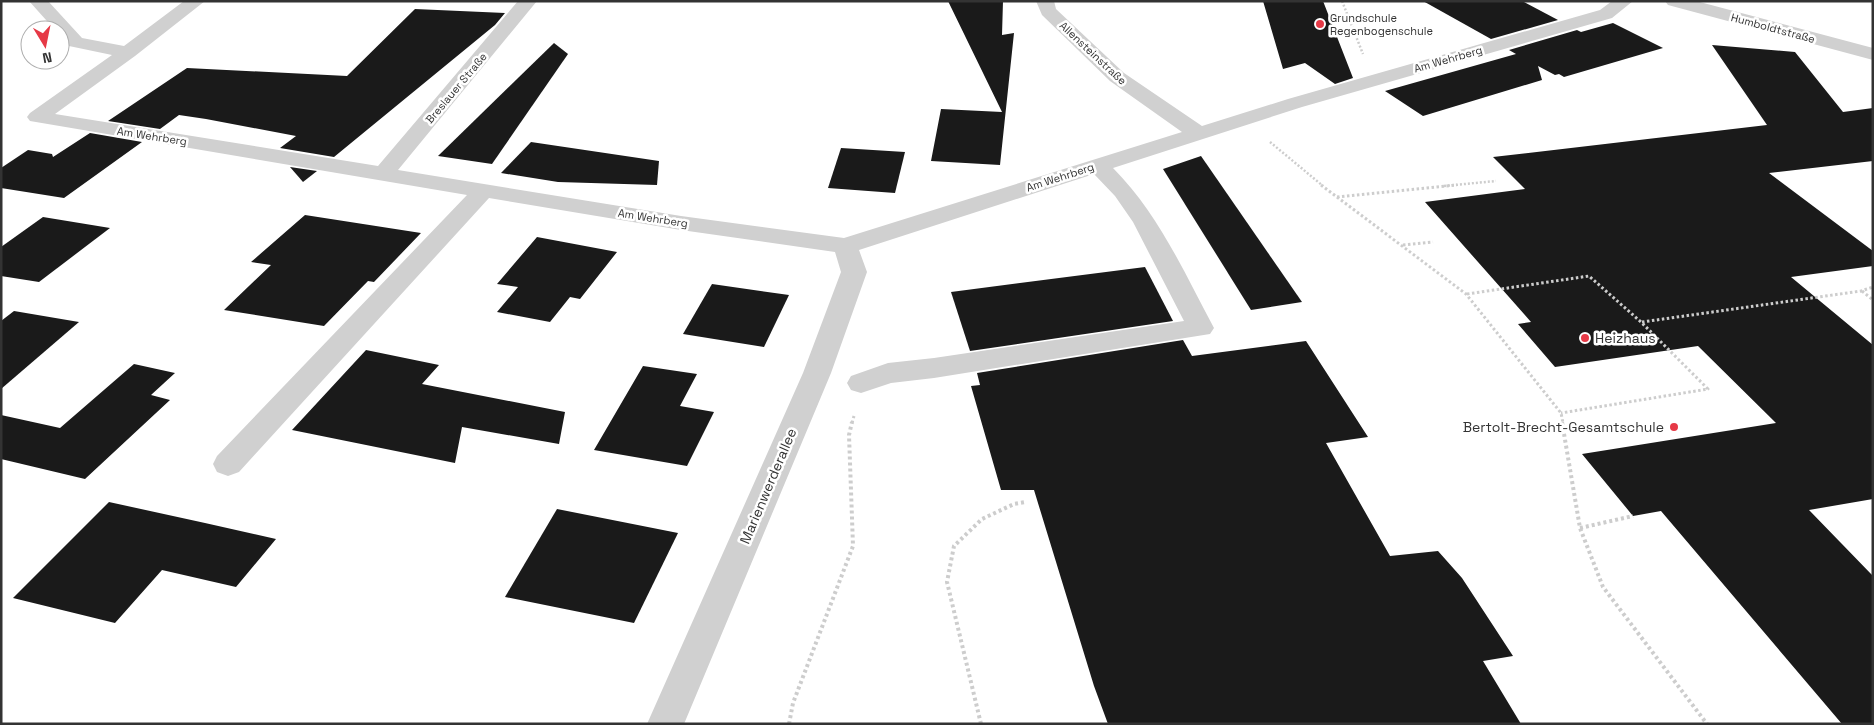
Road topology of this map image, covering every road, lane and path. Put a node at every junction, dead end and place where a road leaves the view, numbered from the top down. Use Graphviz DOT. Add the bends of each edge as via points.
graph roads {
  1 [pos="38,1"];
  2 [pos="196,1"];
  3 [pos="528,1"];
  4 [pos="1045,1"];
  5 [pos="1342,1"];
  6 [pos="1624,1"];
  7 [pos="1674,1"];
  8 [pos="128,52"];
  9 [pos="1873,54"];
  10 [pos="1397,73"];
  11 [pos="1243,119"];
  12 [pos="1198,132"];
  13 [pos="1097,165"];
  14 [pos="383,174"];
  15 [pos="1496,181"];
  16 [pos="484,190"];
  17 [pos="1337,197"];
  18 [pos="1433,242"];
  19 [pos="1402,245"];
  20 [pos="845,246"];
  21 [pos="1873,287"];
  22 [pos="1861,291"];
  23 [pos="1466,294"];
  24 [pos="1873,300"];
  25 [pos="1641,322"];
  26 [pos="861,384"];
  27 [pos="1561,413"];
  28 [pos="228,464"];
  29 [pos="1026,502"];
  30 [pos="1633,516"];
  31 [pos="1580,528"];
  32 [pos="665,724"];
  33 [pos="789,724"];
  34 [pos="981,724"];
  35 [pos="1707,724"];
  1 -- 8 [label="street" via="76,42"];
  2 -- 8 [label="street"];
  3 -- 14 [label="street, Breslauer Straße"];
  4 -- 12 [label="street, Allensteinstraße" via="1048,11 1117,78"];
  5 -- 10 [label="path" via="1362,53"];
  6 -- 10 [label="street, Am Wehrberg" via="1606,14"];
  7 -- 9 [label="street, Humboldtstraße"];
  8 -- 14 [label="street, Am Wehrberg" via="37,117"];
  10 -- 11 [label="street, Am Wehrberg"];
  11 -- 12 [label="street, Am Wehrberg"];
  11 -- 17 [label="path"];
  12 -- 13 [label="street, Am Wehrberg"];
  13 -- 20 [label="street, Am Wehrberg"];
  13 -- 26 [label="street" via="1123,191 1145,222 1201,328 888,373"];
  14 -- 16 [label="street, Am Wehrberg"];
  15 -- 17 [label="path"];
  16 -- 20 [label="street, Am Wehrberg" via="681,224"];
  16 -- 28 [label="street"];
  17 -- 19 [label="path"];
  18 -- 19 [label="path"];
  19 -- 23 [label="path"];
  20 -- 32 [label="street, Marienwerderallee" via="854,272 817,373"];
  21 -- 22 [label="path"];
  22 -- 24 [label="path"];
  22 -- 25 [label="path"];
  23 -- 25 [label="path" via="1589,276"];
  23 -- 27 [label="path"];
  25 -- 27 [label="path" via="1708,389"];
  26 -- 33 [label="path" via="849,435 853,546 793,703"];
  27 -- 31 [label="path"];
  29 -- 34 [label="path" via="982,519 954,546 948,582"];
  30 -- 31 [label="path"];
  31 -- 35 [label="path" via="1603,587"];
}
